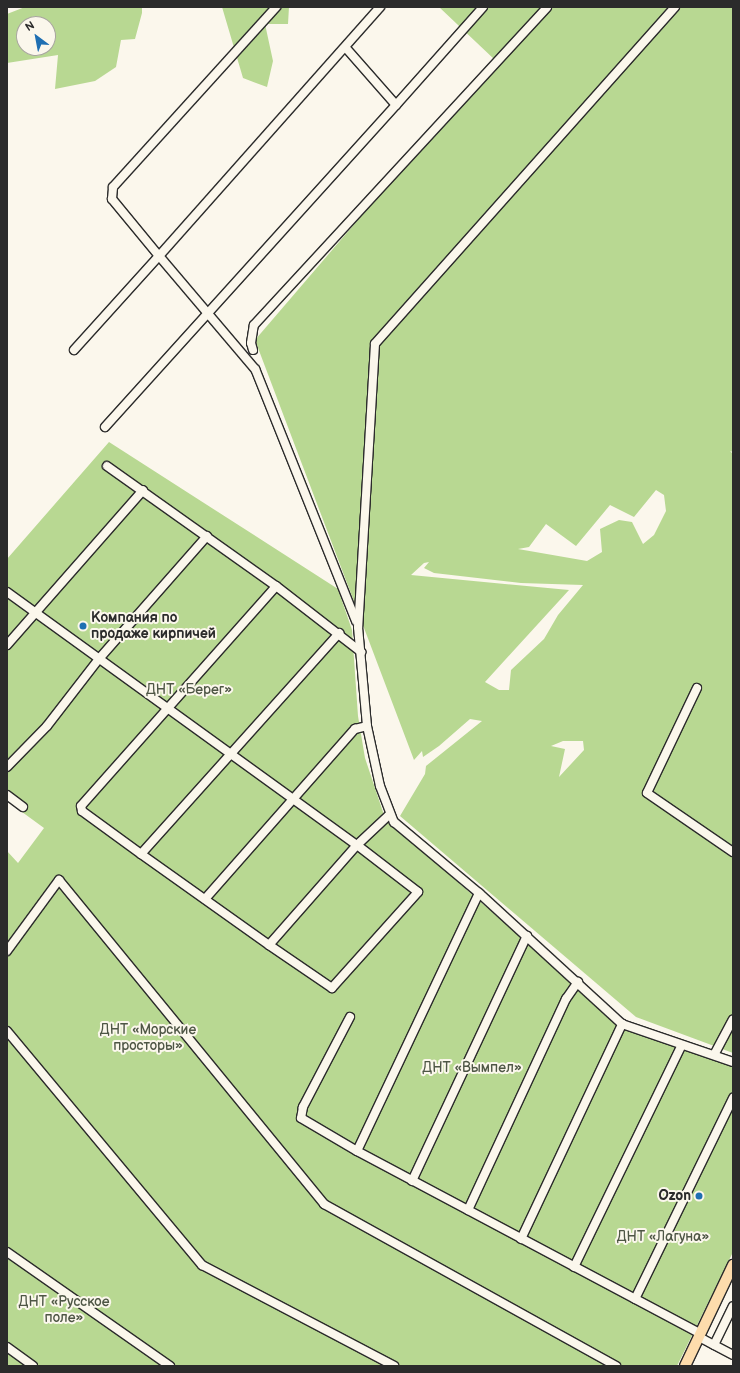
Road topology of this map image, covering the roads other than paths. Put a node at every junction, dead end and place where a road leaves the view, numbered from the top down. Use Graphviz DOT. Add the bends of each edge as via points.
graph roads {
  1 [pos="276,7"];
  2 [pos="380,7"];
  3 [pos="483,7"];
  4 [pos="547,7"];
  5 [pos="675,7"];
  6 [pos="345,47"];
  7 [pos="396,105"];
  8 [pos="159,256"];
  9 [pos="208,312"];
  10 [pos="74,350"];
  11 [pos="253,350"];
  12 [pos="105,427"];
  13 [pos="107,466"];
  14 [pos="143,490"];
  15 [pos="206,536"];
  16 [pos="276,586"];
  17 [pos="7,592"];
  18 [pos="36,612"];
  19 [pos="358,627"];
  20 [pos="339,633"];
  21 [pos="7,645"];
  22 [pos="361,652"];
  23 [pos="98,660"];
  24 [pos="697,688"];
  25 [pos="168,707"];
  26 [pos="367,726"];
  27 [pos="231,754"];
  28 [pos="7,767"];
  29 [pos="7,795"];
  30 [pos="296,798"];
  31 [pos="22,807"];
  32 [pos="389,815"];
  33 [pos="357,845"];
  34 [pos="733,852"];
  35 [pos="142,854"];
  36 [pos="479,894"];
  37 [pos="205,899"];
  38 [pos="527,936"];
  39 [pos="269,946"];
  40 [pos="7,952"];
  41 [pos="578,982"];
  42 [pos="350,1017"];
  43 [pos="733,1020"];
  44 [pos="622,1024"];
  45 [pos="7,1031"];
  46 [pos="682,1045"];
  47 [pos="714,1055"];
  48 [pos="733,1062"];
  49 [pos="733,1098"];
  50 [pos="357,1151"];
  51 [pos="412,1181"];
  52 [pos="468,1210"];
  53 [pos="521,1239"];
  54 [pos="7,1252"];
  55 [pos="733,1265"];
  56 [pos="574,1267"];
  57 [pos="635,1299"];
  58 [pos="733,1306"];
  59 [pos="699,1335"];
  60 [pos="714,1345"];
  61 [pos="7,1347"];
  62 [pos="733,1355"];
  63 [pos="33,1366"];
  64 [pos="170,1366"];
  65 [pos="394,1366"];
  66 [pos="616,1366"];
  67 [pos="685,1366"];
  1 -- 8 [label="street" via="113,187 112,199"];
  2 -- 6 [label="street"];
  3 -- 7 [label="street"];
  4 -- 11 [label="street" via="254,325 251,343"];
  5 -- 19 [label="street" via="375,344"];
  6 -- 7 [label="street"];
  6 -- 8 [label="street"];
  7 -- 9 [label="street"];
  8 -- 9 [label="street"];
  8 -- 10 [label="street"];
  9 -- 12 [label="street"];
  9 -- 19 [label="street" via="255,369"];
  13 -- 14 [label="street"];
  14 -- 15 [label="street"];
  14 -- 18 [label="street"];
  15 -- 16 [label="street"];
  15 -- 23 [label="street"];
  16 -- 20 [label="street"];
  16 -- 25 [label="street"];
  17 -- 18 [label="street"];
  18 -- 21 [label="street"];
  18 -- 23 [label="street"];
  19 -- 22 [label="street"];
  20 -- 22 [label="street"];
  20 -- 27 [label="street"];
  22 -- 26 [label="street"];
  23 -- 25 [label="street"];
  23 -- 28 [label="street" via="47,726"];
  24 -- 34 [label="street" via="647,793"];
  25 -- 27 [label="street"];
  25 -- 35 [label="street" via="81,806 82,811"];
  26 -- 30 [label="street" via="355,729"];
  26 -- 32 [label="street"];
  27 -- 30 [label="street"];
  27 -- 35 [label="street"];
  29 -- 31 [label="street"];
  30 -- 33 [label="street"];
  30 -- 37 [label="street"];
  32 -- 33 [label="street"];
  32 -- 36 [label="street"];
  33 -- 39 [label="street"];
  33 -- 39 [label="street" via="417,889 416,896 332,988"];
  35 -- 37 [label="street"];
  36 -- 38 [label="street"];
  36 -- 50 [label="street"];
  37 -- 39 [label="street"];
  38 -- 41 [label="street"];
  38 -- 51 [label="street"];
  40 -- 66 [label="street" via="58,880 324,1204"];
  41 -- 44 [label="street"];
  41 -- 52 [label="street" via="566,999"];
  42 -- 50 [label="street" via="300,1113 304,1121"];
  43 -- 47 [label="street"];
  44 -- 46 [label="street"];
  44 -- 53 [label="street"];
  45 -- 65 [label="street" via="202,1265"];
  46 -- 47 [label="street"];
  46 -- 56 [label="street"];
  47 -- 48 [label="street"];
  49 -- 57 [label="street"];
  50 -- 51 [label="street"];
  51 -- 52 [label="street"];
  52 -- 53 [label="street"];
  53 -- 56 [label="street"];
  54 -- 64 [label="street"];
  55 -- 59 [label="main road"];
  56 -- 57 [label="street"];
  57 -- 59 [label="street"];
  58 -- 60 [label="street"];
  59 -- 60 [label="street"];
  59 -- 67 [label="main road"];
  60 -- 62 [label="street"];
  61 -- 63 [label="street"];
}
